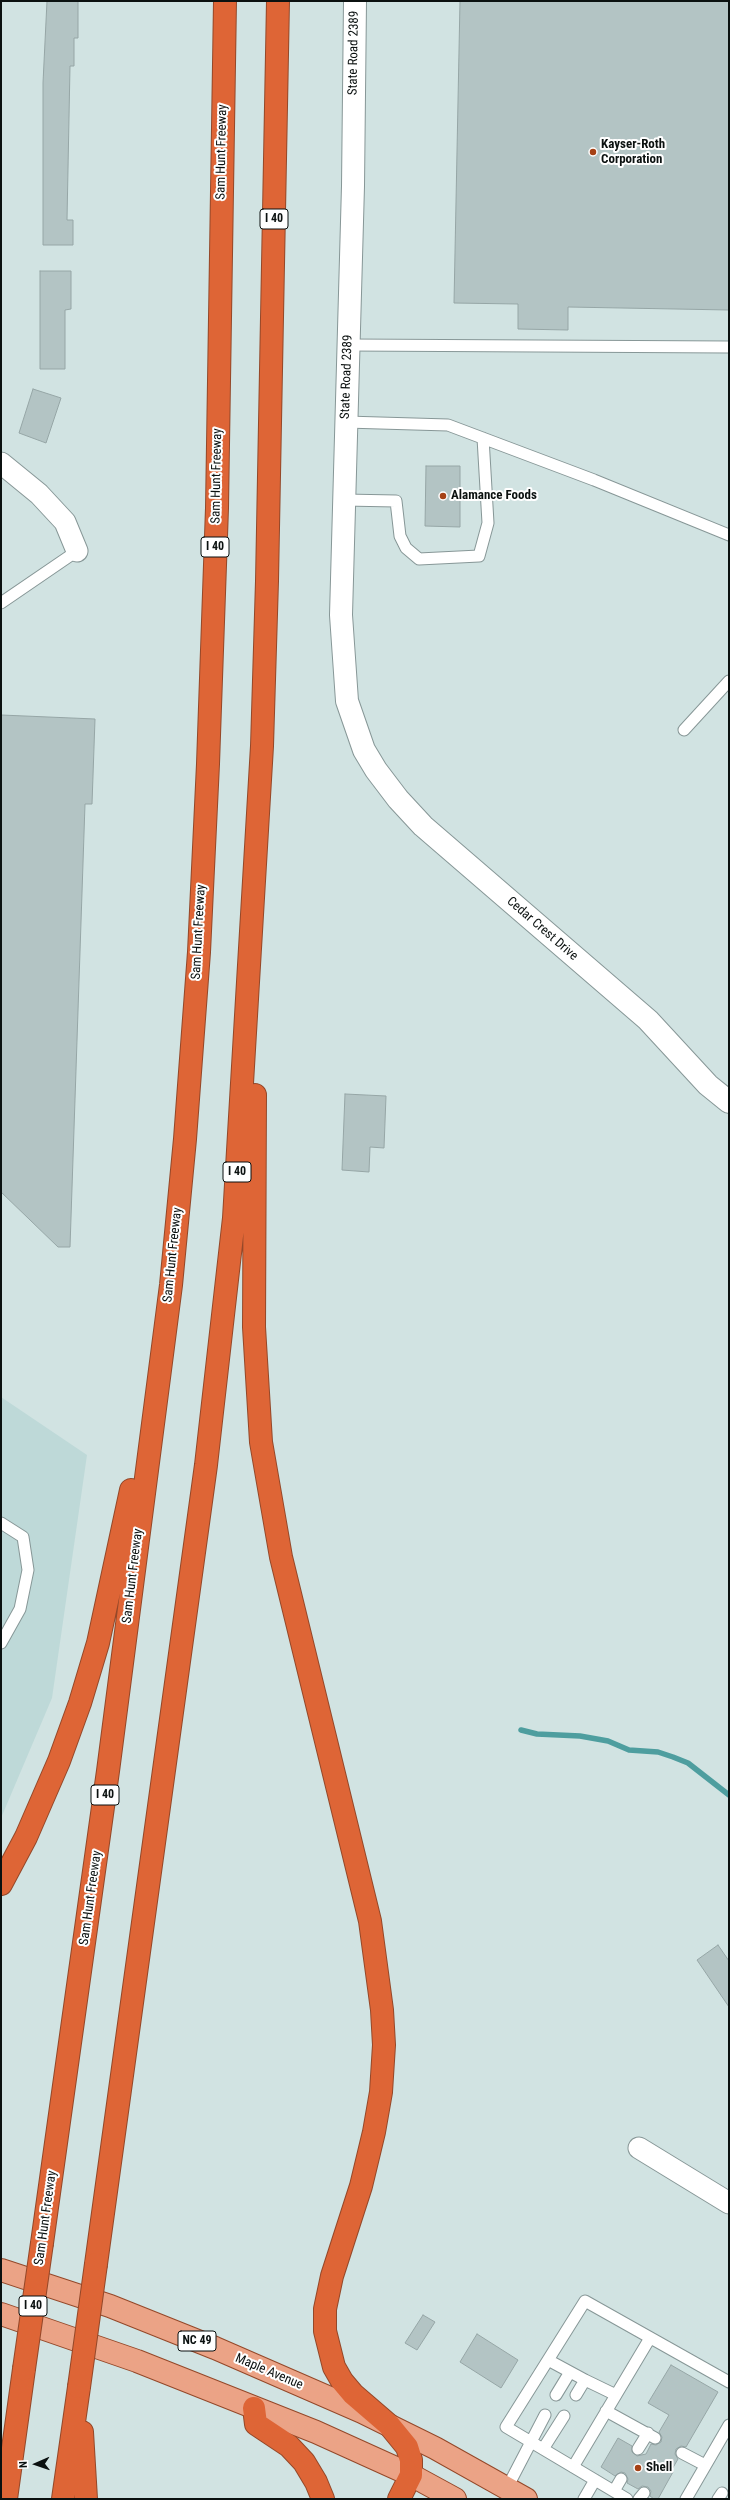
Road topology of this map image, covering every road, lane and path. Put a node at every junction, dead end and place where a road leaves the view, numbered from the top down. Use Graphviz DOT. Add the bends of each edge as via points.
graph roads {
  1 [pos="225,1"];
  2 [pos="278,1"];
  3 [pos="355,1"];
  4 [pos="348,345"];
  5 [pos="729,347"];
  6 [pos="346,422"];
  7 [pos="483,438"];
  8 [pos="1,463"];
  9 [pos="344,500"];
  10 [pos="729,535"];
  11 [pos="77,551"];
  12 [pos="1,603"];
  13 [pos="729,681"];
  14 [pos="684,730"];
  15 [pos="364,750"];
  16 [pos="255,878"];
  17 [pos="729,1102"];
  18 [pos="163,1346"];
  19 [pos="1,1523"];
  20 [pos="1,1643"];
  21 [pos="1,1884"];
  22 [pos="639,2148"];
  23 [pos="729,2203"];
  24 [pos="1,2270"];
  25 [pos="1,2314"];
  26 [pos="650,2338"];
  27 [pos="548,2360"];
  28 [pos="570,2372"];
  29 [pos="585,2380"];
  30 [pos="729,2382"];
  31 [pos="79,2388"];
  32 [pos="576,2395"];
  33 [pos="616,2395"];
  34 [pos="556,2396"];
  35 [pos="254,2408"];
  36 [pos="606,2412"];
  37 [pos="545,2415"];
  38 [pos="564,2416"];
  39 [pos="389,2425"];
  40 [pos="729,2425"];
  41 [pos="531,2443"];
  42 [pos="543,2449"];
  43 [pos="638,2449"];
  44 [pos="682,2453"];
  45 [pos="705,2465"];
  46 [pos="573,2467"];
  47 [pos="411,2475"];
  48 [pos="595,2480"];
  49 [pos="621,2480"];
  50 [pos="507,2488"];
  51 [pos="614,2491"];
  52 [pos="6,2499"];
  53 [pos="63,2499"];
  54 [pos="86,2499"];
  55 [pos="323,2499"];
  56 [pos="399,2499"];
  57 [pos="455,2499"];
  58 [pos="526,2499"];
  59 [pos="584,2499"];
  60 [pos="627,2499"];
  61 [pos="686,2499"];
  1 -- 18 [label="highway, Sam Hunt Freeway / I 40" via="217,508 208,764 188,1099"];
  2 -- 16 [label="highway, I 40" via="267,581"];
  3 -- 4 [label="street, State Road 2389"];
  4 -- 5 [label="lane"];
  4 -- 6 [label="street, State Road 2389"];
  6 -- 7 [label="lane" via="448,425"];
  6 -- 9 [label="street, State Road 2389"];
  7 -- 9 [label="lane" via="488,523 480,556 419,559 406,548 400,536 396,501"];
  7 -- 10 [label="lane"];
  8 -- 11 [label="street" via="39,494 66,522"];
  9 -- 15 [label="street, State Road 2389" via="340,615 347,701"];
  11 -- 12 [label="lane"];
  13 -- 14 [label="lane"];
  15 -- 17 [label="street, Cedar Crest Drive" via="398,800 423,826 648,1020 708,1085"];
  16 -- 31 [label="highway, I 40, bridge" via="234,1218 206,1466"];
  16 -- 39 [label="highway" via="254,1326 261,1442 281,1558 370,1921 384,2045 381,2092 374,2132 361,2186 332,2276 325,2309 325,2331 334,2367 342,2381"];
  18 -- 21 [label="highway" via="98,1643 80,1703 59,1761 26,1837"];
  18 -- 52 [label="highway, Sam Hunt Freeway / I 40, bridge" via="107,1778"];
  19 -- 20 [label="lane" via="23,1537 28,1570 20,1609"];
  22 -- 23 [label="street"];
  24 -- 39 [label="main road, Maple Avenue / NC 49" via="110,2306"];
  25 -- 35 [label="main road" via="137,2361"];
  26 -- 27 [label="lane" via="585,2301"];
  26 -- 30 [label="lane"];
  26 -- 33 [label="lane"];
  27 -- 28 [label="lane"];
  27 -- 41 [label="lane" via="506,2427"];
  28 -- 29 [label="lane"];
  28 -- 34 [label="lane"];
  29 -- 32 [label="lane"];
  29 -- 33 [label="lane"];
  31 -- 53 [label="highway, I 40"];
  31 -- 54 [label="highway"];
  33 -- 36 [label="lane"];
  35 -- 47 [label="main road" via="316,2432"];
  35 -- 55 [label="highway" via="256,2424 289,2446 304,2462"];
  36 -- 43 [label="lane" via="651,2436"];
  36 -- 46 [label="lane"];
  37 -- 41 [label="lane"];
  38 -- 42 [label="lane"];
  39 -- 47 [label="highway" via="407,2447"];
  39 -- 50 [label="main road, Maple Avenue / NC 49"];
  40 -- 45 [label="lane"];
  41 -- 42 [label="lane"];
  41 -- 50 [label="lane"];
  42 -- 46 [label="lane"];
  44 -- 45 [label="lane"];
  45 -- 61 [label="lane"];
  46 -- 48 [label="lane"];
  47 -- 56 [label="highway"];
  47 -- 57 [label="main road"];
  48 -- 51 [label="lane"];
  48 -- 59 [label="lane"];
  49 -- 51 [label="lane"];
  50 -- 58 [label="main road, Maple Avenue / NC 49"];
  51 -- 60 [label="lane"];
}
